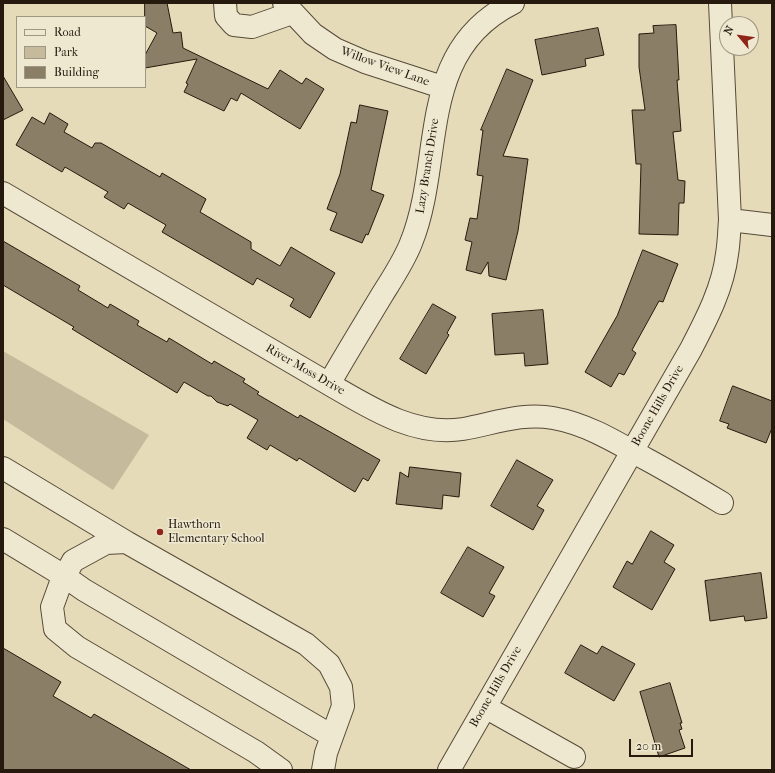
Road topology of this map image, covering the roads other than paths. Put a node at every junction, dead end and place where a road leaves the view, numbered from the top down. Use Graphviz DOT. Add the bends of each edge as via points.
graph roads {
  1 [pos="225,3"];
  2 [pos="513,3"];
  3 [pos="720,3"];
  4 [pos="288,8"];
  5 [pos="442,87"];
  6 [pos="3,194"];
  7 [pos="730,220"];
  8 [pos="772,225"];
  9 [pos="329,384"];
  10 [pos="632,451"];
  11 [pos="3,468"];
  12 [pos="722,502"];
  13 [pos="3,539"];
  14 [pos="126,542"];
  15 [pos="64,576"];
  16 [pos="485,707"];
  17 [pos="332,736"];
  18 [pos="574,757"];
  19 [pos="281,770"];
  20 [pos="323,770"];
  21 [pos="449,770"];
  1 -- 4 [label="street, Willow View Lane" via="226,16 234,25 252,27"];
  2 -- 5 [label="street, Lazy Branch Drive" via="483,22 466,41 451,64"];
  3 -- 7 [label="street, Boone Hills Drive"];
  4 -- 5 [label="street, Willow View Lane" via="313,34 335,49 365,62"];
  5 -- 9 [label="street, Lazy Branch Drive" via="435,118 428,183 411,244"];
  6 -- 9 [label="street, River Moss Drive"];
  7 -- 8 [label="street"];
  7 -- 10 [label="street, Boone Hills Drive" via="727,255 718,290 706,320"];
  9 -- 10 [label="street, River Moss Drive" via="399,421 433,429 461,429 528,416 551,417 595,431"];
  10 -- 12 [label="street, River Moss Drive"];
  10 -- 16 [label="street, Boone Hills Drive"];
  11 -- 14 [label="street"];
  13 -- 15 [label="street"];
  14 -- 15 [label="street" via="106,543 93,549 73,561"];
  14 -- 17 [label="street" via="306,644 329,664 341,687 342,706"];
  15 -- 17 [label="street"];
  15 -- 19 [label="street" via="52,606 54,628 77,647 256,752"];
  16 -- 18 [label="street"];
  16 -- 21 [label="street, Boone Hills Drive"];
  17 -- 20 [label="street"];
}
